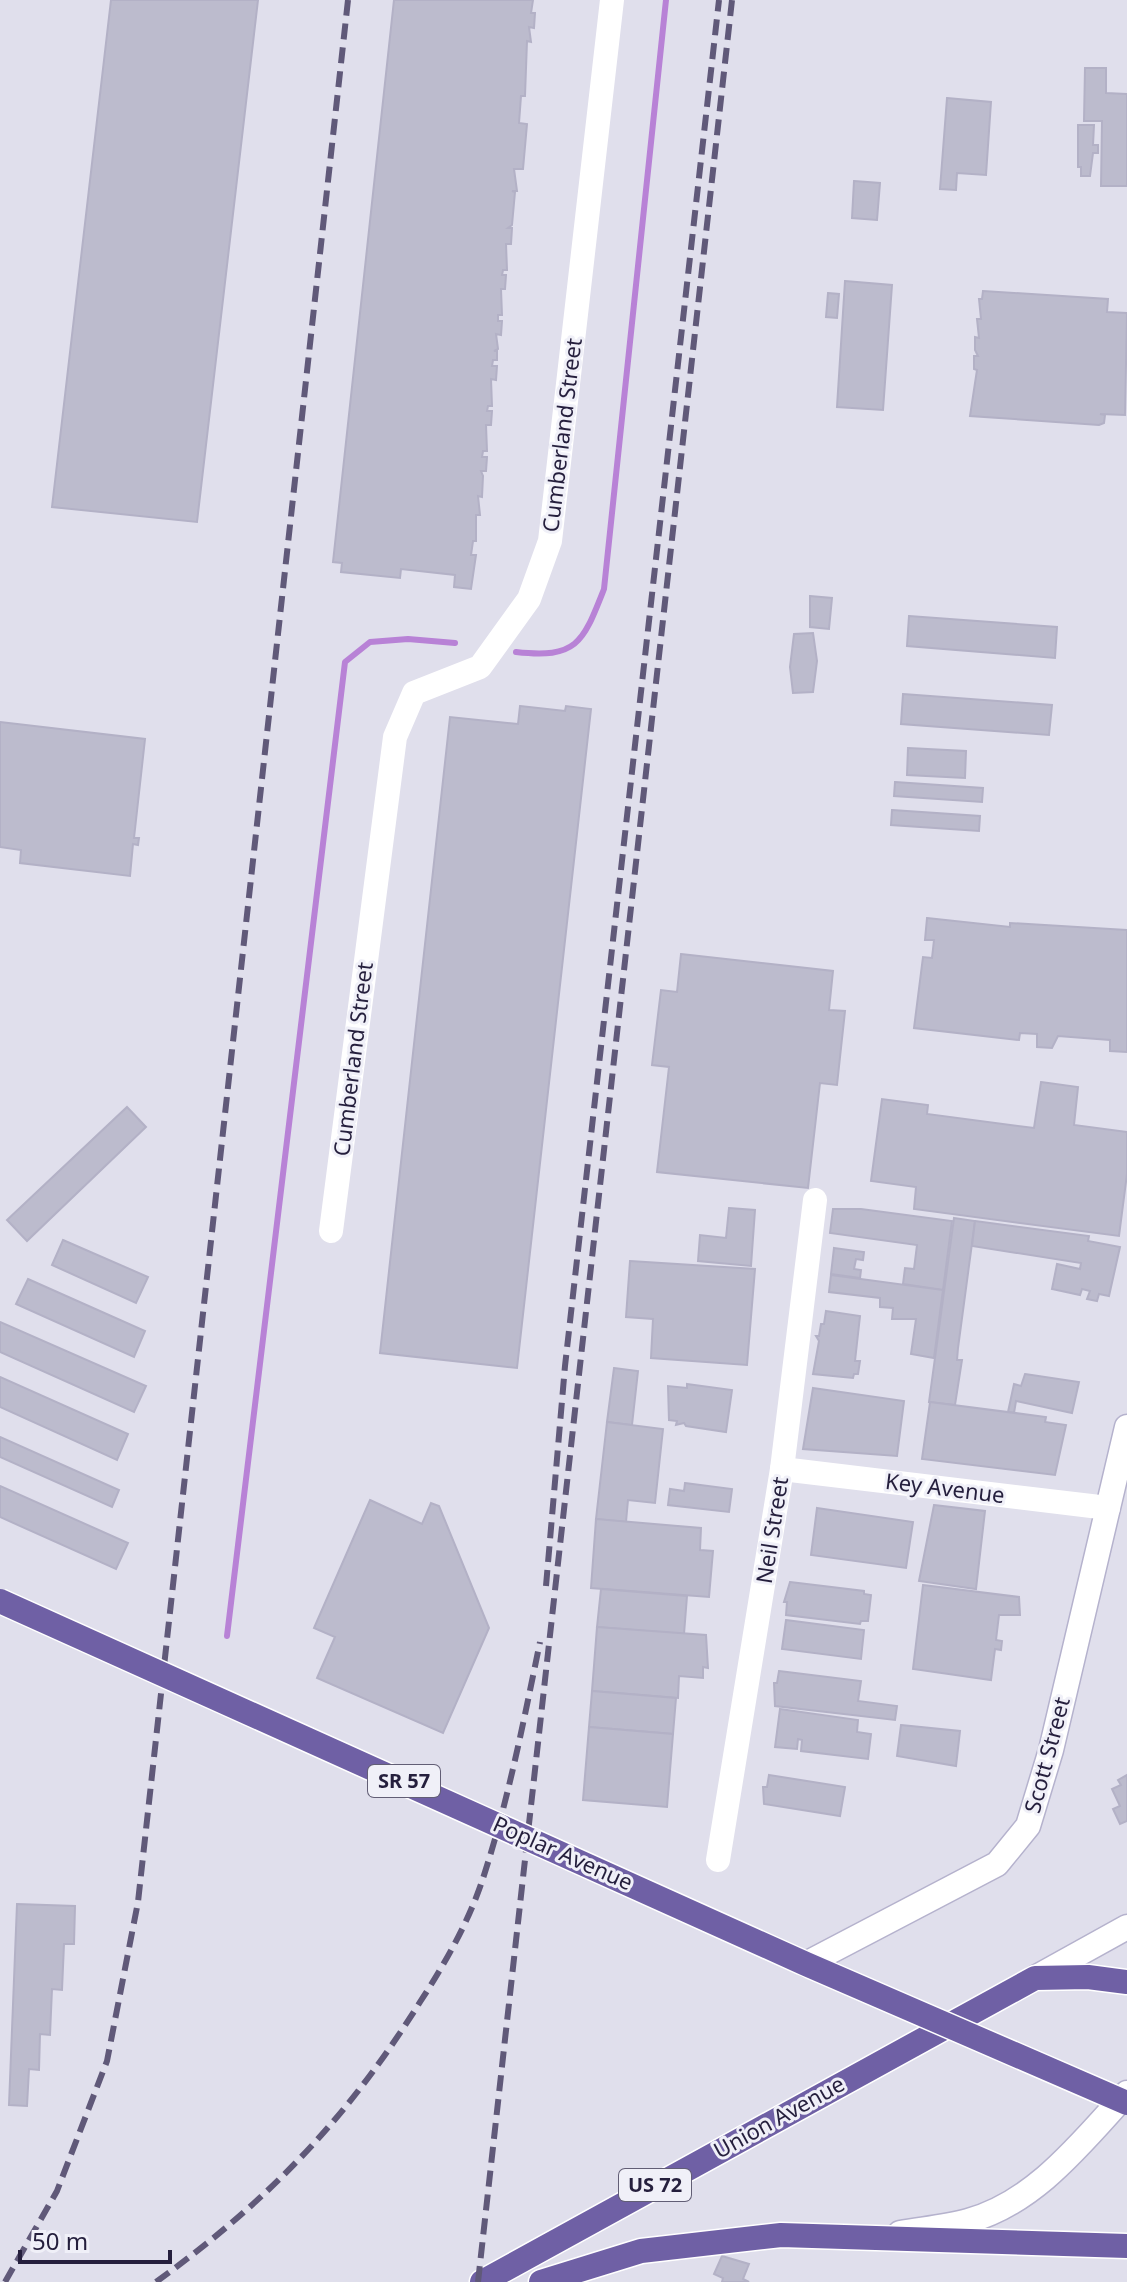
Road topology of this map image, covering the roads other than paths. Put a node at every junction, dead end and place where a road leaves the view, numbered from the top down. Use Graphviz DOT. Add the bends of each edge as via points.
graph roads {
  1 [pos="612,0"];
  2 [pos="815,1200"];
  3 [pos="331,1231"];
  4 [pos="1127,1427"];
  5 [pos="782,1469"];
  6 [pos="1108,1508"];
  7 [pos="0,1601"];
  8 [pos="718,1860"];
  9 [pos="1127,1927"];
  10 [pos="806,1964"];
  11 [pos="1035,1978"];
  12 [pos="1127,1982"];
  13 [pos="1127,2093"];
  14 [pos="1127,2103"];
  15 [pos="878,2237"];
  16 [pos="1127,2246"];
  17 [pos="482,2282"];
  18 [pos="541,2282"];
  1 -- 3 [label="street, Cumberland Street" via="550,541 529,599 480,667 414,693 395,737"];
  2 -- 5 [label="street, Neil Street"];
  4 -- 6 [label="street, Scott Street"];
  5 -- 6 [label="street, Key Avenue"];
  5 -- 8 [label="street, Neil Street"];
  6 -- 10 [label="street, Scott Street" via="1028,1826 997,1864"];
  7 -- 10 [label="main road, Poplar Avenue / SR 57, bridge"];
  9 -- 11 [label="street"];
  10 -- 14 [label="main road, Poplar Avenue / SR 57, bridge"];
  11 -- 12 [label="main road, US 72"];
  11 -- 17 [label="main road, Union Avenue / US 72"];
  13 -- 15 [label="street" via="1065,2160 1001,2208 969,2221"];
  15 -- 16 [label="main road"];
  15 -- 18 [label="main road" via="781,2235 641,2251"];
}
